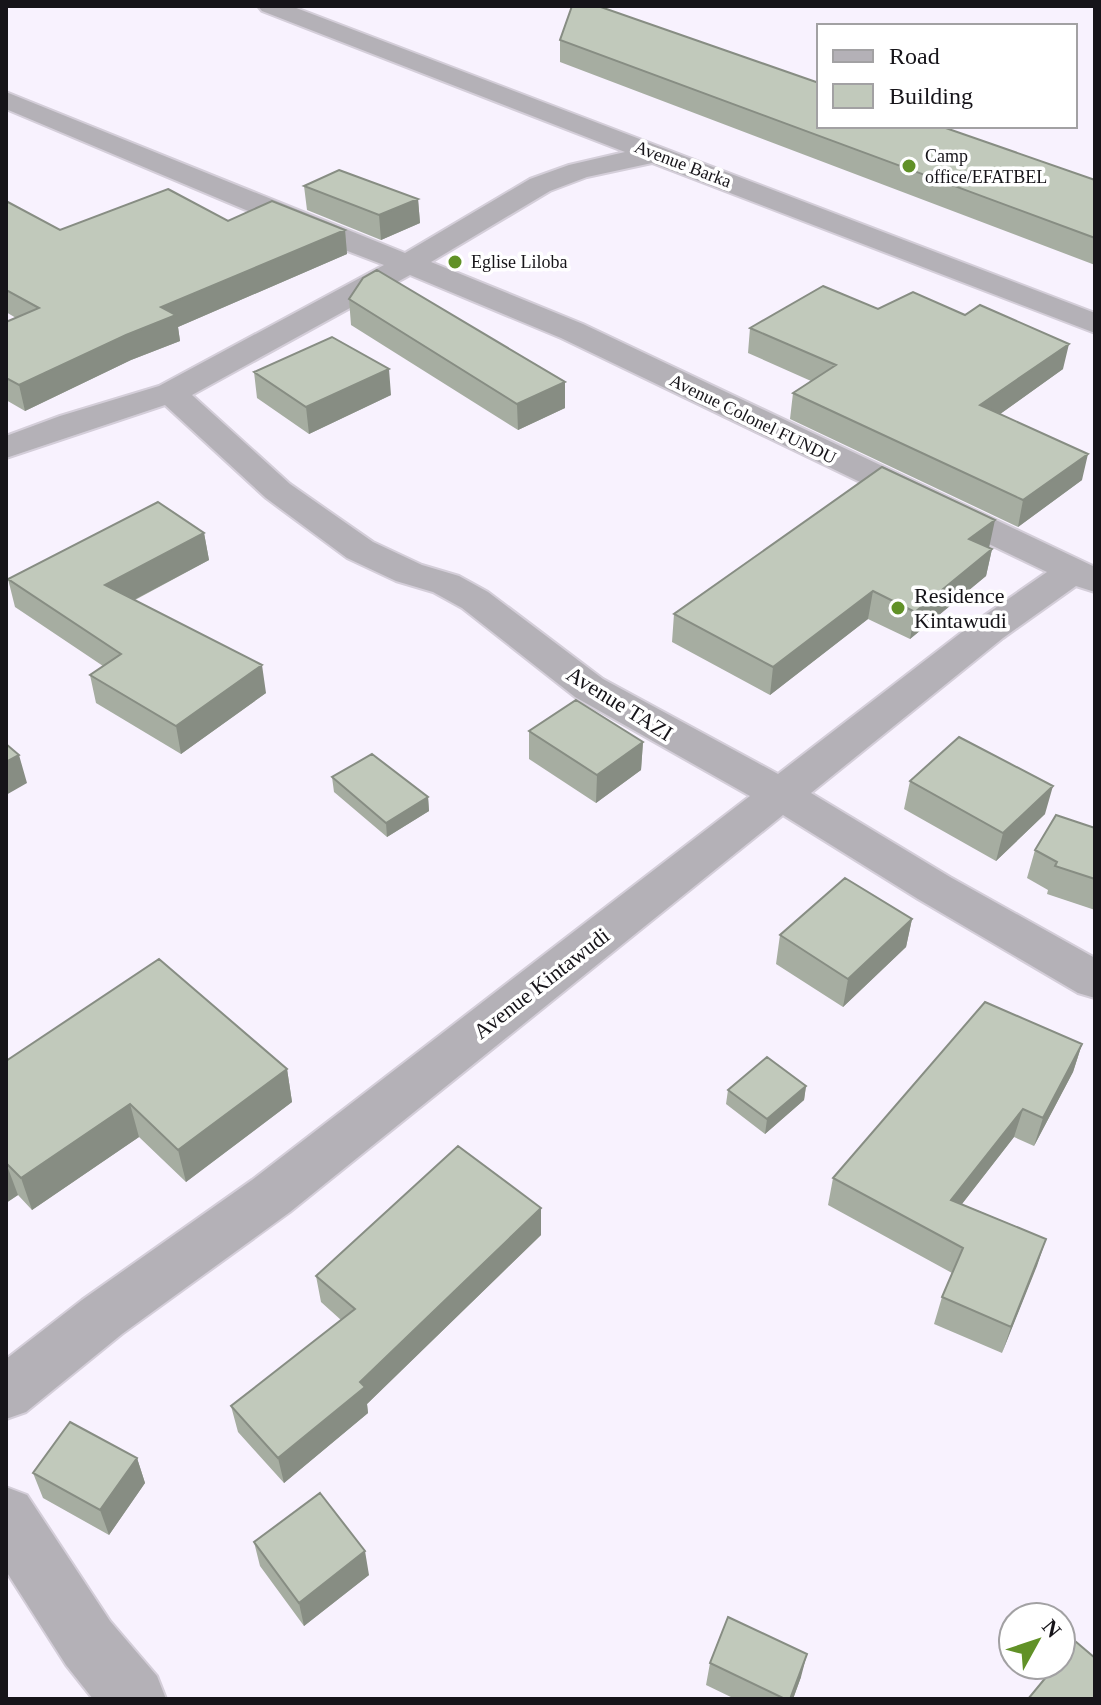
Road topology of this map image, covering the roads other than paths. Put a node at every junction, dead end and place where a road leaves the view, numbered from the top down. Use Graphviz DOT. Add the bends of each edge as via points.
graph roads {
  1 [pos="270,6"];
  2 [pos="6,100"];
  3 [pos="658,153"];
  4 [pos="409,263"];
  5 [pos="1095,324"];
  6 [pos="171,393"];
  7 [pos="6,448"];
  8 [pos="1084,576"];
  9 [pos="782,795"];
  10 [pos="1095,980"];
  11 [pos="6,1393"];
  12 [pos="6,1516"];
  13 [pos="134,1699"];
  1 -- 3 [label="street, Avenue Barka"];
  2 -- 4 [label="street, Avenue Colonel FUNDU"];
  3 -- 4 [label="street" via="540,185"];
  3 -- 5 [label="street, Avenue Barka"];
  4 -- 6 [label="street"];
  4 -- 8 [label="street, Avenue Colonel FUNDU" via="572,331"];
  6 -- 7 [label="street"];
  6 -- 9 [label="street, Avenue TAZI" via="278,491 360,550 475,600 589,688"];
  8 -- 9 [label="street, Avenue Kintawudi" via="989,630"];
  9 -- 10 [label="street, Avenue TAZI"];
  9 -- 11 [label="street, Avenue Kintawudi" via="271,1196"];
  12 -- 13 [label="street" via="88,1643"];
}
